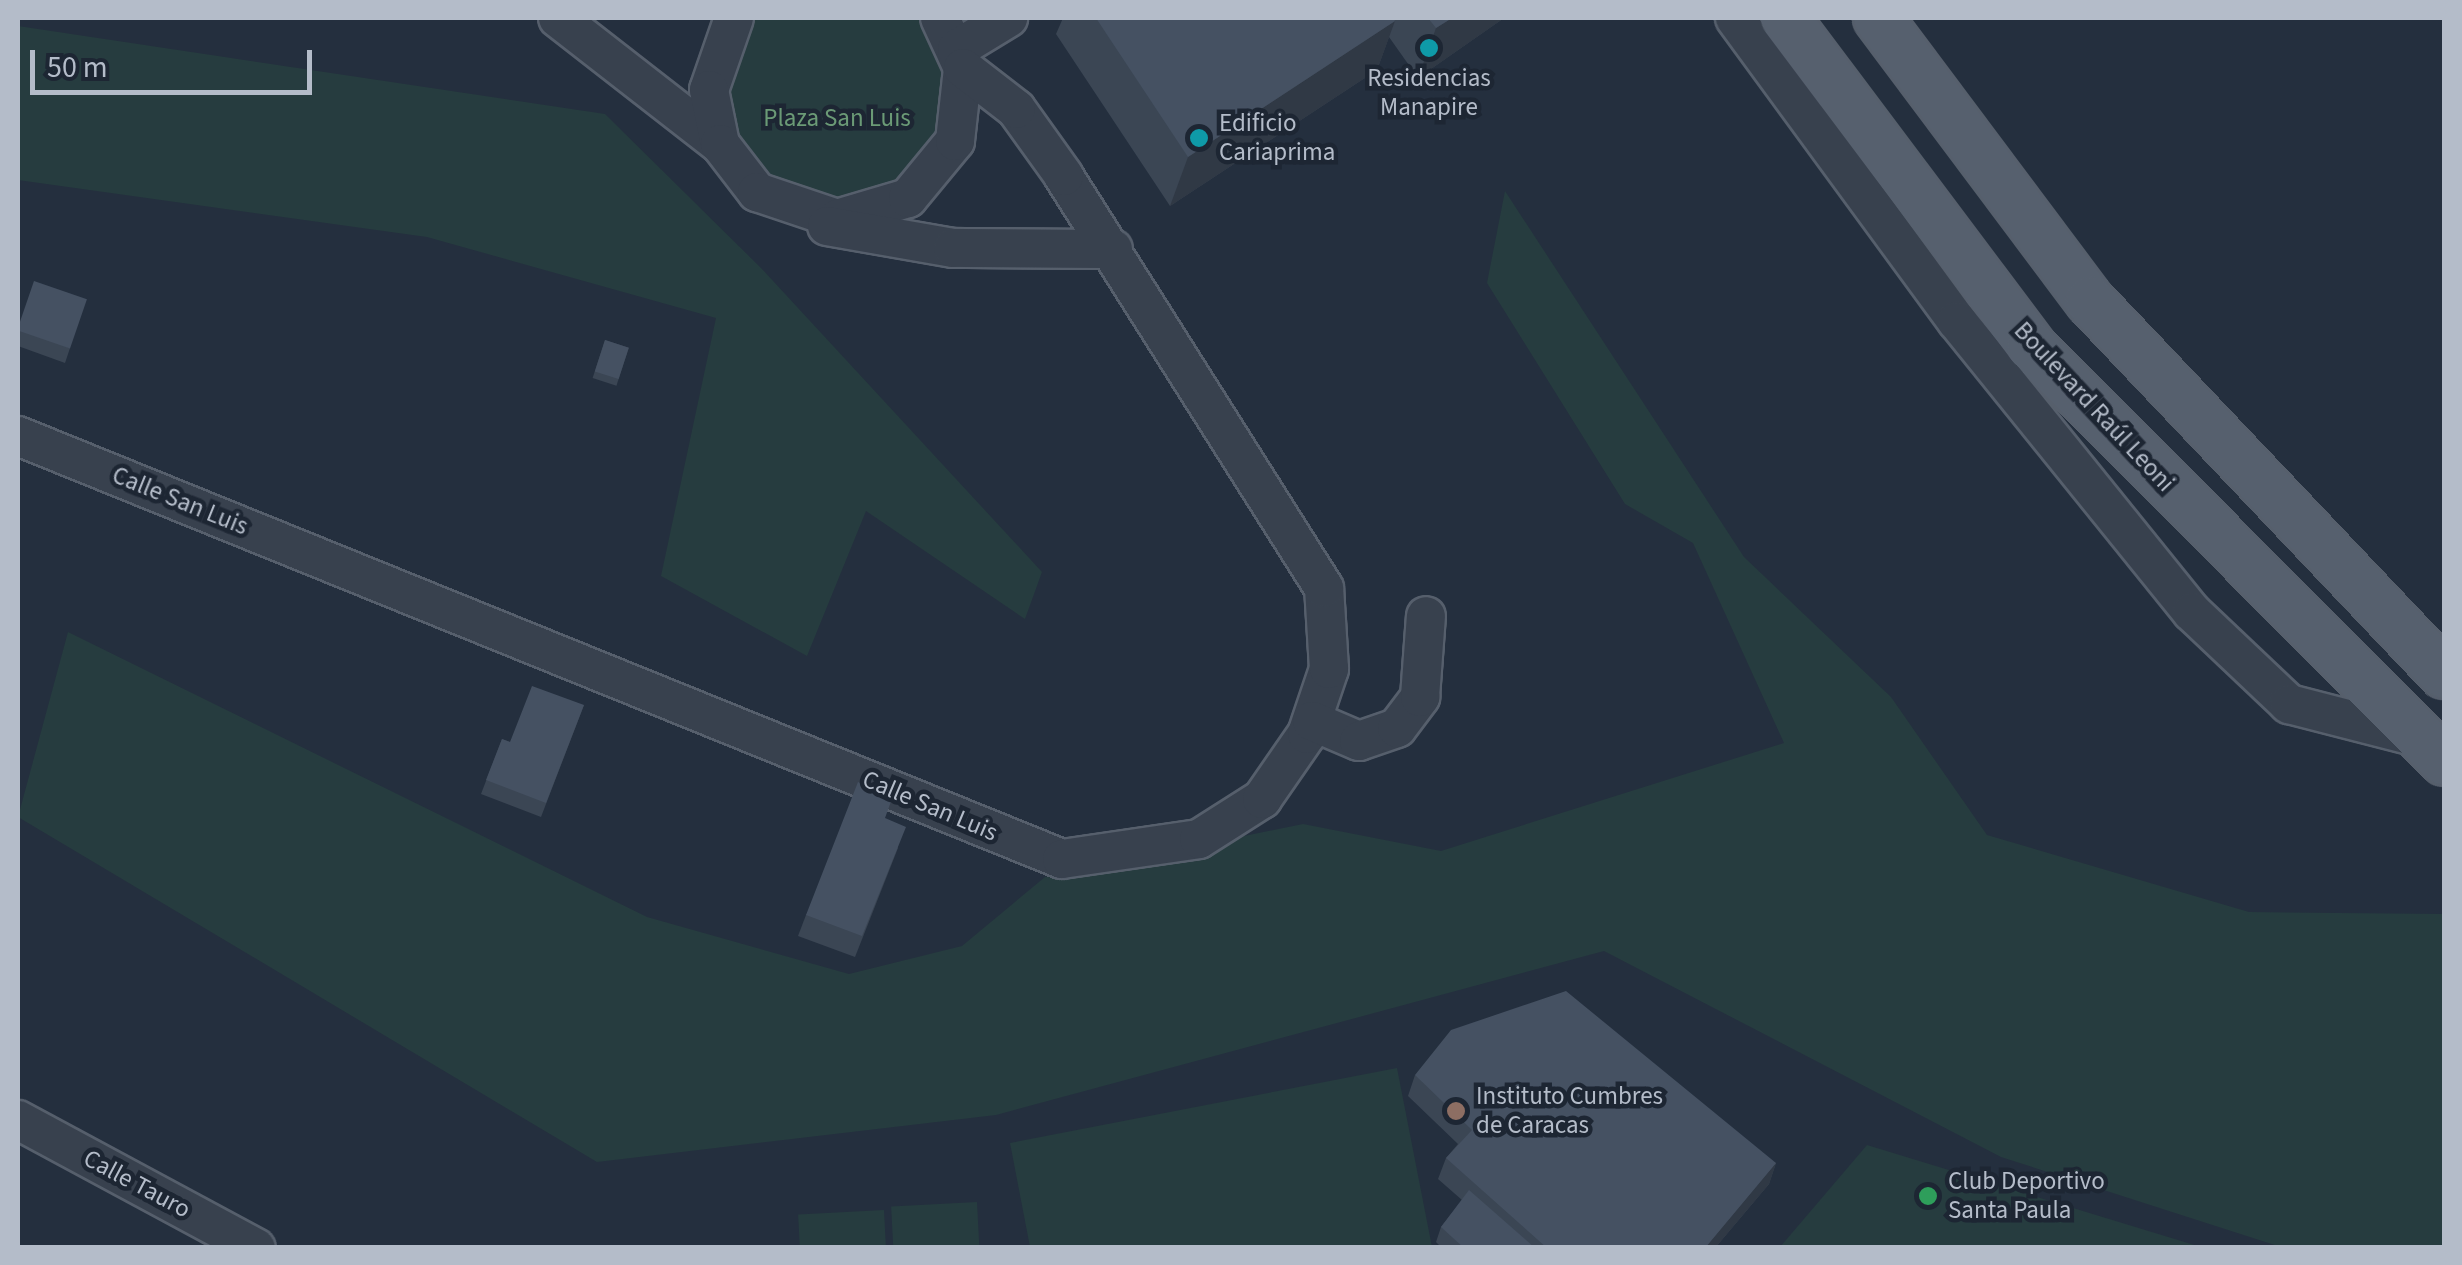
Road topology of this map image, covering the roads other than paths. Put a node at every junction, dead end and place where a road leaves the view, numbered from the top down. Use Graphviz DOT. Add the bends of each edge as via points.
graph roads {
  1 [pos="558,18"];
  2 [pos="734,18"];
  3 [pos="1008,18"];
  4 [pos="1734,18"];
  5 [pos="1786,18"];
  6 [pos="1878,18"];
  7 [pos="954,45"];
  8 [pos="720,144"];
  9 [pos="812,217"];
  10 [pos="1113,249"];
  11 [pos="18,436"];
  12 [pos="1426,616"];
  13 [pos="2444,674"];
  14 [pos="1312,720"];
  15 [pos="2433,749"];
  16 [pos="18,1120"];
  17 [pos="256,1248"];
  1 -- 8 [label="street"];
  2 -- 8 [label="street" via="709,90"];
  3 -- 7 [label="street"];
  4 -- 15 [label="street" via="1958,321 2192,612 2289,704"];
  5 -- 15 [label="main road, Boulevard Raúl Leoni" via="2031,346"];
  6 -- 13 [label="main road" via="2090,301"];
  7 -- 9 [label="street" via="962,118 927,182 886,210"];
  7 -- 10 [label="street, Calle San Luis" via="1016,110"];
  8 -- 9 [label="street" via="757,192"];
  9 -- 10 [label="street" via="873,240"];
  10 -- 14 [label="street, Calle San Luis" via="1324,588 1328,669"];
  11 -- 14 [label="street, Calle San Luis" via="1062,859 1154,852 1229,823 1262,799"];
  12 -- 14 [label="street" via="1420,697 1404,721 1359,740"];
  16 -- 17 [label="street, Calle Tauro"];
}
